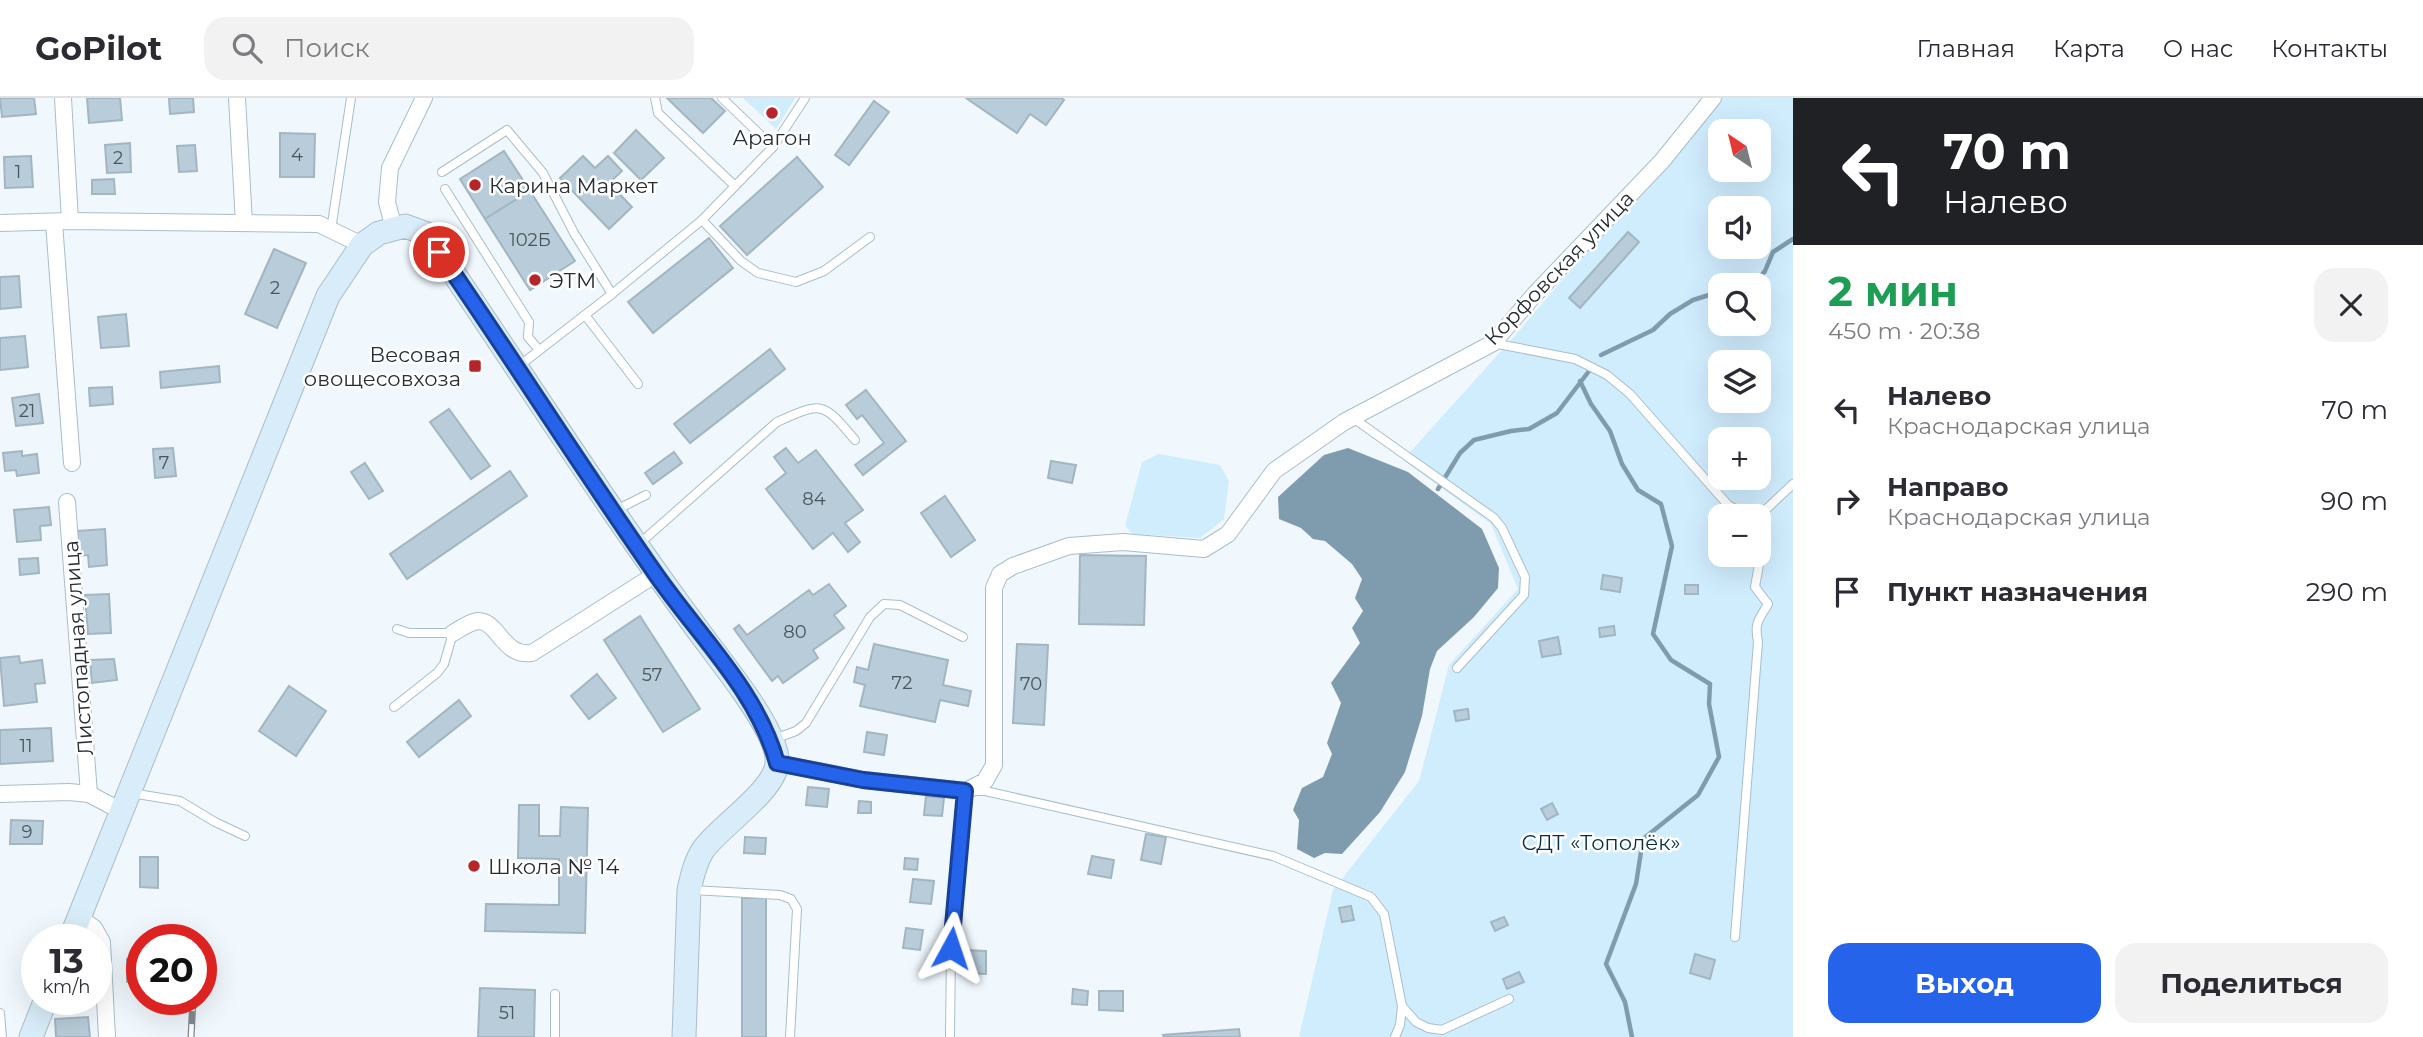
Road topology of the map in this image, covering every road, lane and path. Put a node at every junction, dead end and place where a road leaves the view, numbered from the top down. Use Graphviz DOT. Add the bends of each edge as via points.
graph roads {
  1 [pos="63,98"];
  2 [pos="237,98"];
  3 [pos="351,98"];
  4 [pos="424,98"];
  5 [pos="655,98"];
  6 [pos="722,98"];
  7 [pos="805,98"];
  8 [pos="1713,98"];
  9 [pos="773,147"];
  10 [pos="442,172"];
  11 [pos="735,186"];
  12 [pos="445,190"];
  13 [pos="702,220"];
  14 [pos="62,222"];
  15 [pos="0,223"];
  16 [pos="244,223"];
  17 [pos="394,229"];
  18 [pos="331,230"];
  19 [pos="870,237"];
  20 [pos="362,245"];
  21 [pos="612,294"];
  22 [pos="585,315"];
  23 [pos="1493,343"];
  24 [pos="539,350"];
  25 [pos="517,368"];
  26 [pos="638,384"];
  27 [pos="1352,417"];
  28 [pos="855,440"];
  29 [pos="72,463"];
  30 [pos="1793,484"];
  31 [pos="646,495"];
  32 [pos="67,502"];
  33 [pos="1727,504"];
  34 [pos="1771,505"];
  35 [pos="614,512"];
  36 [pos="637,546"];
  37 [pos="1759,567"];
  38 [pos="656,574"];
  39 [pos="397,629"];
  40 [pos="453,633"];
  41 [pos="963,637"];
  42 [pos="1457,668"];
  43 [pos="394,707"];
  44 [pos="774,752"];
  45 [pos="965,791"];
  46 [pos="0,794"];
  47 [pos="89,794"];
  48 [pos="127,803"];
  49 [pos="245,835"];
  50 [pos="689,890"];
  51 [pos="79,917"];
  52 [pos="76,924"];
  53 [pos="1735,937"];
  54 [pos="555,993"];
  55 [pos="1509,999"];
  56 [pos="1402,1006"];
  57 [pos="0,1013"];
  58 [pos="40,1015"];
  59 [pos="2,1037"];
  60 [pos="31,1037"];
  61 [pos="107,1037"];
  62 [pos="555,1037"];
  63 [pos="684,1037"];
  64 [pos="790,1037"];
  65 [pos="950,1037"];
  66 [pos="1395,1037"];
  1 -- 14 [label="street"];
  2 -- 16 [label="street"];
  3 -- 18 [label="lane"];
  4 -- 17 [label="street" via="390,168 387,202"];
  5 -- 11 [label="lane" via="658,113"];
  6 -- 9 [label="lane"];
  7 -- 9 [label="lane"];
  8 -- 23 [label="street, Корфовская улица" via="1662,161"];
  9 -- 11 [label="lane"];
  10 -- 21 [label="lane" via="507,130 543,173"];
  11 -- 13 [label="lane"];
  12 -- 24 [label="lane" via="529,322 528,337"];
  13 -- 19 [label="lane" via="758,273 796,282 824,271"];
  13 -- 21 [label="lane"];
  14 -- 15 [label="street"];
  14 -- 16 [label="street"];
  14 -- 29 [label="street"];
  16 -- 18 [label="street" via="319,224"];
  17 -- 20 [label="street"];
  17 -- 25 [label="street" via="405,226 427,234"];
  18 -- 20 [label="street"];
  20 -- 48 [label="street" via="327,296"];
  21 -- 22 [label="lane"];
  22 -- 24 [label="lane"];
  22 -- 26 [label="lane"];
  23 -- 27 [label="street, Корфовская улица"];
  23 -- 33 [label="lane" via="1575,359 1607,375 1630,394"];
  24 -- 25 [label="lane"];
  25 -- 35 [label="street"];
  27 -- 42 [label="lane" via="1494,518 1525,577 1524,595"];
  27 -- 45 [label="street, Корфовская улица" via="1275,471 1228,534 1204,549 1123,542 1069,546 1000,574 994,589 993,765 985,781"];
  28 -- 36 [label="lane" via="832,413 819,407 777,422"];
  30 -- 34 [label="lane"];
  31 -- 35 [label="lane"];
  32 -- 47 [label="street, Листопадная улица"];
  35 -- 36 [label="street"];
  36 -- 38 [label="street"];
  37 -- 53 [label="lane" via="1755,587 1768,604 1756,624"];
  38 -- 40 [label="street" via="532,653 514,651 478,621"];
  38 -- 44 [label="street" via="750,701"];
  39 -- 40 [label="lane"];
  40 -- 43 [label="lane" via="448,655 437,673"];
  41 -- 44 [label="lane" via="900,605 884,604 870,617 806,723"];
  44 -- 45 [label="street" via="863,780"];
  44 -- 50 [label="street" via="767,786 703,850"];
  45 -- 56 [label="lane" via="985,791 1273,856 1371,897 1384,914"];
  45 -- 65 [label="lane" via="951,948"];
  46 -- 47 [label="street"];
  47 -- 48 [label="street"];
  48 -- 49 [label="lane" via="180,801"];
  48 -- 51 [label="street"];
  50 -- 63 [label="street"];
  50 -- 64 [label="lane" via="791,899 797,909"];
  51 -- 52 [label="street"];
  51 -- 61 [label="street" via="94,928 102,942"];
  54 -- 62 [label="lane"];
  55 -- 56 [label="lane" via="1442,1030 1416,1022"];
  56 -- 66 [label="lane"];
  57 -- 59 [label="lane"];
  58 -- 60 [label="street"];
}
